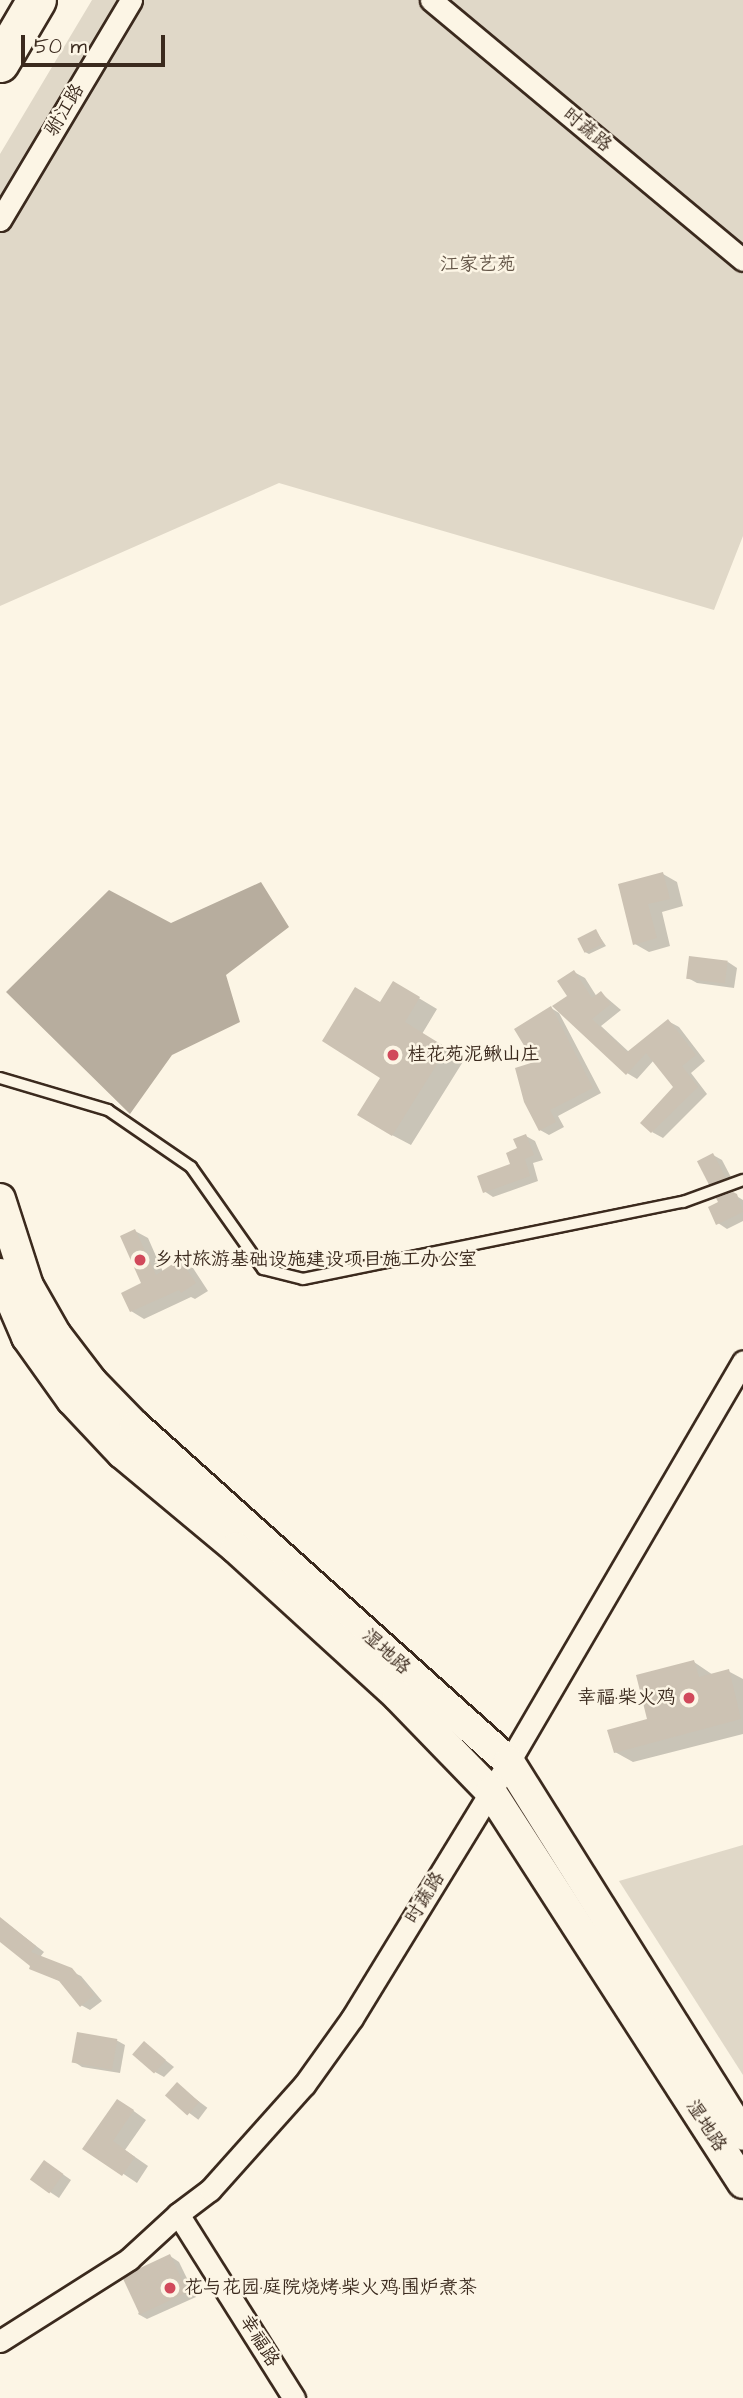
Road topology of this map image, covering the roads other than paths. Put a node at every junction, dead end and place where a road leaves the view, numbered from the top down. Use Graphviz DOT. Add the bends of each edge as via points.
graph roads {
  1 [pos="37,0"];
  2 [pos="131,0"];
  3 [pos="431,0"];
  4 [pos="0,62"];
  5 [pos="0,220"];
  6 [pos="743,260"];
  7 [pos="0,1078"];
  8 [pos="743,1180"];
  9 [pos="0,1199"];
  10 [pos="0,1274"];
  11 [pos="743,1362"];
  12 [pos="509,1762"];
  13 [pos="491,1792"];
  14 [pos="743,2136"];
  15 [pos="743,2183"];
  16 [pos="178,2214"];
  17 [pos="0,2341"];
  18 [pos="294,2398"];
  1 -- 4 [label="highway"];
  2 -- 5 [label="street, 驸江路"];
  3 -- 6 [label="street, 时蔬路"];
  7 -- 8 [label="lane" via="108,1110 191,1167 263,1269 303,1279 683,1202"];
  9 -- 12 [label="street, 湿地路" via="28,1286 56,1335 92,1382 135,1426"];
  10 -- 13 [label="street, 湿地路" via="27,1337 72,1400 122,1453 236,1548 398,1696"];
  11 -- 12 [label="street, 时蔬路"];
  12 -- 13 [label="street, 时蔬路"];
  12 -- 14 [label="street, 湿地路"];
  13 -- 15 [label="street, 湿地路"];
  13 -- 16 [label="street, 时蔬路" via="352,2018 304,2085 210,2190"];
  16 -- 17 [label="street, 时蔬路" via="129,2259"];
  16 -- 18 [label="street, 幸福路"];
}
